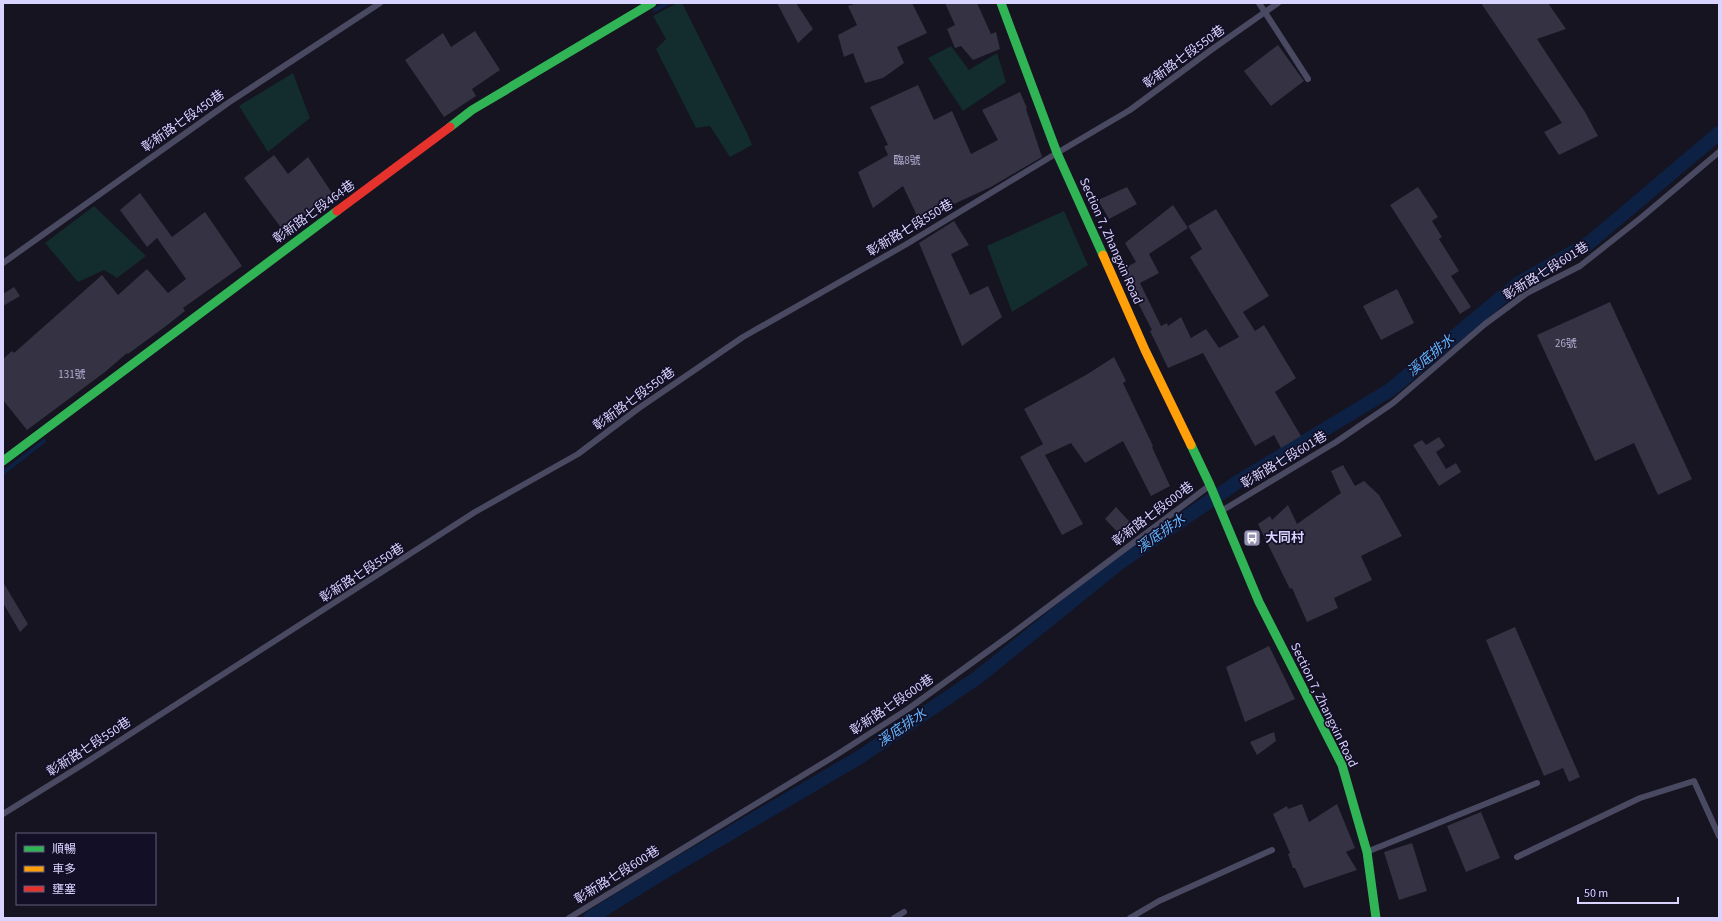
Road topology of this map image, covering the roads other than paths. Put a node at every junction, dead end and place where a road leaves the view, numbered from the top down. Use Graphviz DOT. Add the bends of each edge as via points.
graph roads {
  1 [pos="380,3"];
  2 [pos="652,3"];
  3 [pos="1000,3"];
  4 [pos="1259,3"];
  5 [pos="1278,3"];
  6 [pos="1265,12"];
  7 [pos="1308,79"];
  8 [pos="1719,152"];
  9 [pos="1057,153"];
  10 [pos="3,263"];
  11 [pos="3,461"];
  12 [pos="1210,485"];
  13 [pos="1222,511"];
  14 [pos="1537,783"];
  15 [pos="3,814"];
  16 [pos="1719,836"];
  17 [pos="1272,850"];
  18 [pos="1367,852"];
  19 [pos="1517,857"];
  20 [pos="904,912"];
  21 [pos="569,918"];
  22 [pos="894,918"];
  23 [pos="1130,918"];
  24 [pos="1376,918"];
  1 -- 10 [label="lane, 彰新路七段450巷" via="228,103"];
  2 -- 11 [label="street, 彰新路七段464巷" via="472,110"];
  3 -- 9 [label="street, Section 7, Zhangxin Road"];
  4 -- 6 [label="lane"];
  5 -- 6 [label="lane, 彰新路七段550巷"];
  6 -- 7 [label="lane"];
  6 -- 9 [label="lane, 彰新路七段550巷" via="1130,110"];
  8 -- 13 [label="lane, 彰新路七段601巷" via="1580,266 1527,293 1485,324 1393,403 1336,442"];
  9 -- 12 [label="street, Section 7, Zhangxin Road" via="1145,350"];
  9 -- 15 [label="lane, 彰新路七段550巷" via="905,245 743,337 639,408 578,454 475,512 82,766"];
  12 -- 13 [label="street, Section 7, Zhangxin Road"];
  12 -- 21 [label="lane, 彰新路七段600巷" via="908,709 834,757"];
  13 -- 18 [label="street, Section 7, Zhangxin Road" via="1259,602 1342,765"];
  14 -- 18 [label="lane"];
  16 -- 19 [label="lane" via="1694,781 1640,798"];
  17 -- 23 [label="lane" via="1159,901"];
  18 -- 24 [label="street, Section 7, Zhangxin Road"];
  20 -- 22 [label="lane"];
}
